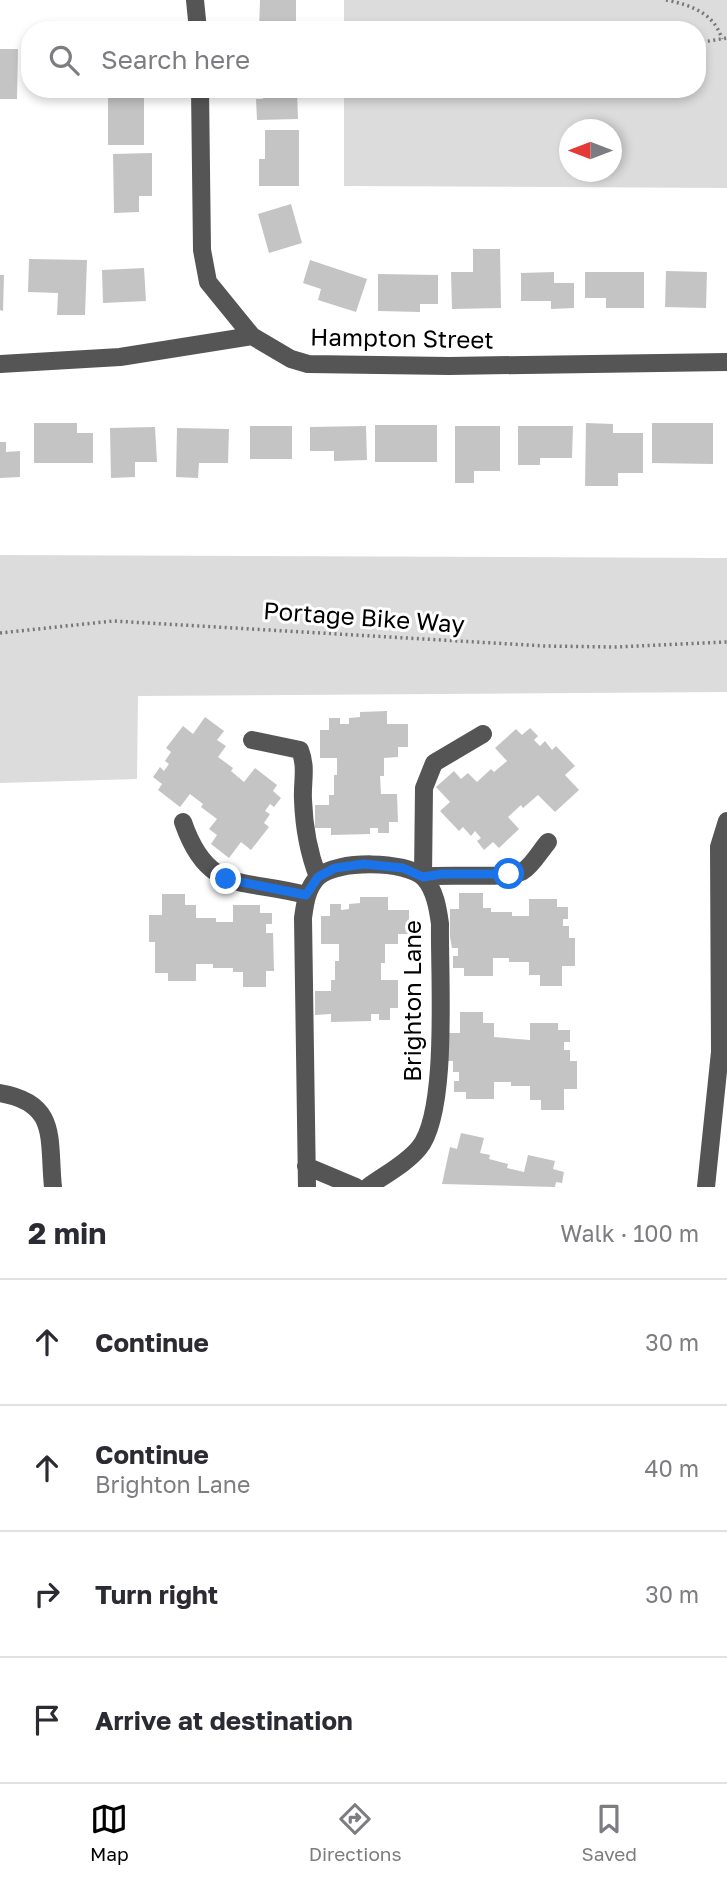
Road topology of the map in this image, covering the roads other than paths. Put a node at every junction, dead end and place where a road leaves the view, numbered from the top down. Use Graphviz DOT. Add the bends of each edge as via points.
graph roads {
  1 [pos="195,0"];
  2 [pos="197,21"];
  3 [pos="200,98"];
  4 [pos="252,336"];
  5 [pos="727,362"];
  6 [pos="0,364"];
  7 [pos="482,734"];
  8 [pos="252,740"];
  9 [pos="727,821"];
  10 [pos="183,822"];
  11 [pos="548,842"];
  12 [pos="318,877"];
  13 [pos="423,877"];
  14 [pos="306,895"];
  15 [pos="724,1052"];
  16 [pos="0,1093"];
  17 [pos="306,1166"];
  18 [pos="53,1187"];
  19 [pos="306,1187"];
  20 [pos="356,1187"];
  21 [pos="368,1187"];
  22 [pos="706,1187"];
  1 -- 2 [label="street"];
  3 -- 4 [label="street, Hampton Street" via="202,250 208,282"];
  4 -- 5 [label="street, Hampton Street" via="290,359 308,363"];
  4 -- 6 [label="street" via="120,357"];
  7 -- 13 [label="street" via="434,764 424,788"];
  8 -- 12 [label="street" via="300,750 306,765 302,797 306,846"];
  9 -- 15 [label="street" via="719,847"];
  10 -- 14 [label="street" via="194,851 217,874"];
  11 -- 13 [label="street" via="524,870"];
  12 -- 13 [label="street" via="335,868 364,864 403,868"];
  12 -- 14 [label="street"];
  13 -- 21 [label="street, Brighton Lane" via="437,901 440,924 437,1089 432,1124 420,1147"];
  14 -- 17 [label="street"];
  15 -- 22 [label="street"];
  16 -- 18 [label="street" via="41,1110 47,1123"];
  17 -- 19 [label="street"];
  17 -- 20 [label="street"];
}
